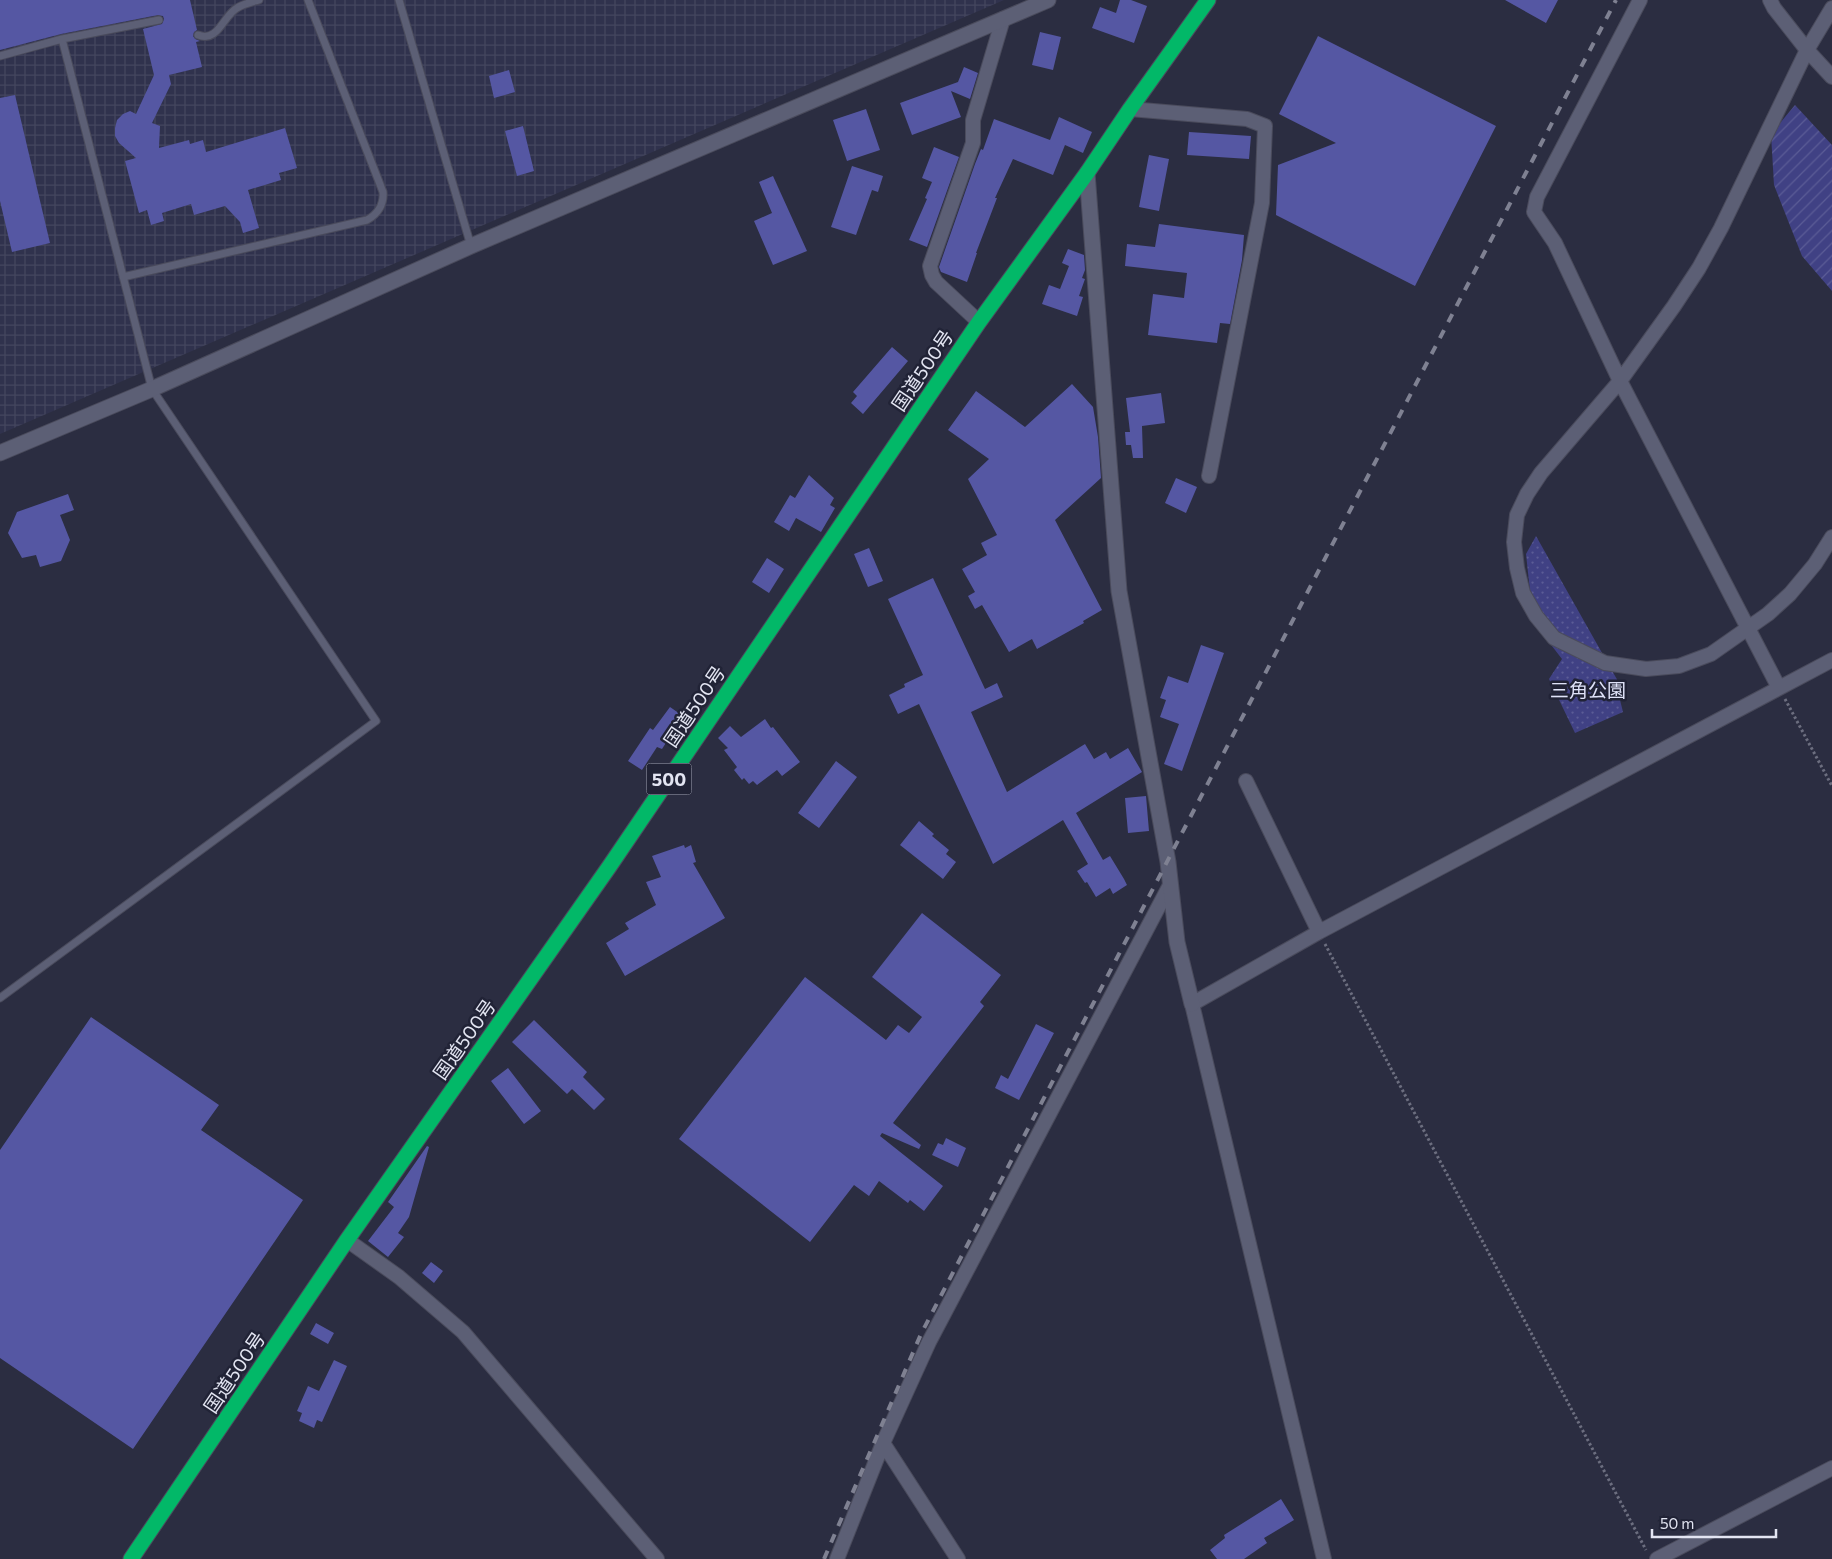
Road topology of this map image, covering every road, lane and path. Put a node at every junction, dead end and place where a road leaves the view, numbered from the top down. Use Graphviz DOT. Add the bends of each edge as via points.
graph roads {
  1 [pos="259,0"];
  2 [pos="308,0"];
  3 [pos="399,0"];
  4 [pos="1048,0"];
  5 [pos="1208,0"];
  6 [pos="1640,0"];
  7 [pos="1770,0"];
  8 [pos="1832,8"];
  9 [pos="1004,19"];
  10 [pos="159,20"];
  11 [pos="198,35"];
  12 [pos="62,39"];
  13 [pos="1806,50"];
  14 [pos="0,56"];
  15 [pos="1832,77"];
  16 [pos="1130,109"];
  17 [pos="1086,173"];
  18 [pos="472,246"];
  19 [pos="123,277"];
  20 [pos="979,322"];
  21 [pos="1620,381"];
  22 [pos="152,389"];
  23 [pos="0,453"];
  24 [pos="1209,476"];
  25 [pos="1832,537"];
  26 [pos="1749,628"];
  27 [pos="1832,660"];
  28 [pos="1779,688"];
  29 [pos="1246,781"];
  30 [pos="1832,786"];
  31 [pos="1170,885"];
  32 [pos="1319,932"];
  33 [pos="0,998"];
  34 [pos="1192,1004"];
  35 [pos="347,1240"];
  36 [pos="883,1443"];
  37 [pos="1832,1468"];
  38 [pos="1652,1555"];
  39 [pos="131,1559"];
  40 [pos="657,1559"];
  41 [pos="836,1559"];
  42 [pos="958,1559"];
  43 [pos="1324,1559"];
  1 -- 11 [label="lane" via="238,7 213,34 206,37"];
  2 -- 19 [label="lane" via="383,192 378,210 367,220"];
  3 -- 18 [label="lane"];
  4 -- 9 [label="street"];
  5 -- 16 [label="highway, 国道500号 / 500"];
  6 -- 21 [label="street" via="1536,197 1534,212 1555,243"];
  7 -- 13 [label="street"];
  8 -- 13 [label="street"];
  9 -- 18 [label="street"];
  9 -- 20 [label="street" via="974,120 973,143 930,266 936,282"];
  10 -- 12 [label="lane"];
  12 -- 14 [label="lane"];
  12 -- 19 [label="lane"];
  13 -- 15 [label="street"];
  13 -- 21 [label="street" via="1699,268"];
  16 -- 17 [label="highway, 国道500号 / 500"];
  16 -- 24 [label="street" via="1247,119 1265,126 1262,203"];
  17 -- 20 [label="highway, 国道500号 / 500"];
  17 -- 31 [label="street" via="1118,591"];
  18 -- 22 [label="street"];
  19 -- 22 [label="lane"];
  20 -- 35 [label="highway, 国道500号 / 500" via="609,867"];
  21 -- 26 [label="street"];
  21 -- 26 [label="street" via="1541,473 1517,515 1514,542 1517,568 1527,601 1554,638 1605,663 1646,669 1679,666 1711,654"];
  22 -- 23 [label="street"];
  22 -- 33 [label="lane" via="376,721"];
  25 -- 26 [label="street" via="1790,594"];
  26 -- 28 [label="street"];
  27 -- 28 [label="street"];
  28 -- 30 [label="path"];
  28 -- 32 [label="street"];
  29 -- 32 [label="street"];
  31 -- 34 [label="street" via="1177,942"];
  31 -- 36 [label="street" via="929,1342"];
  32 -- 34 [label="street"];
  32 -- 38 [label="path"];
  34 -- 43 [label="street"];
  35 -- 39 [label="highway, 国道500号 / 500"];
  35 -- 40 [label="street" via="399,1277 463,1332"];
  36 -- 41 [label="street"];
  36 -- 42 [label="street"];
  37 -- 38 [label="street"];
}
